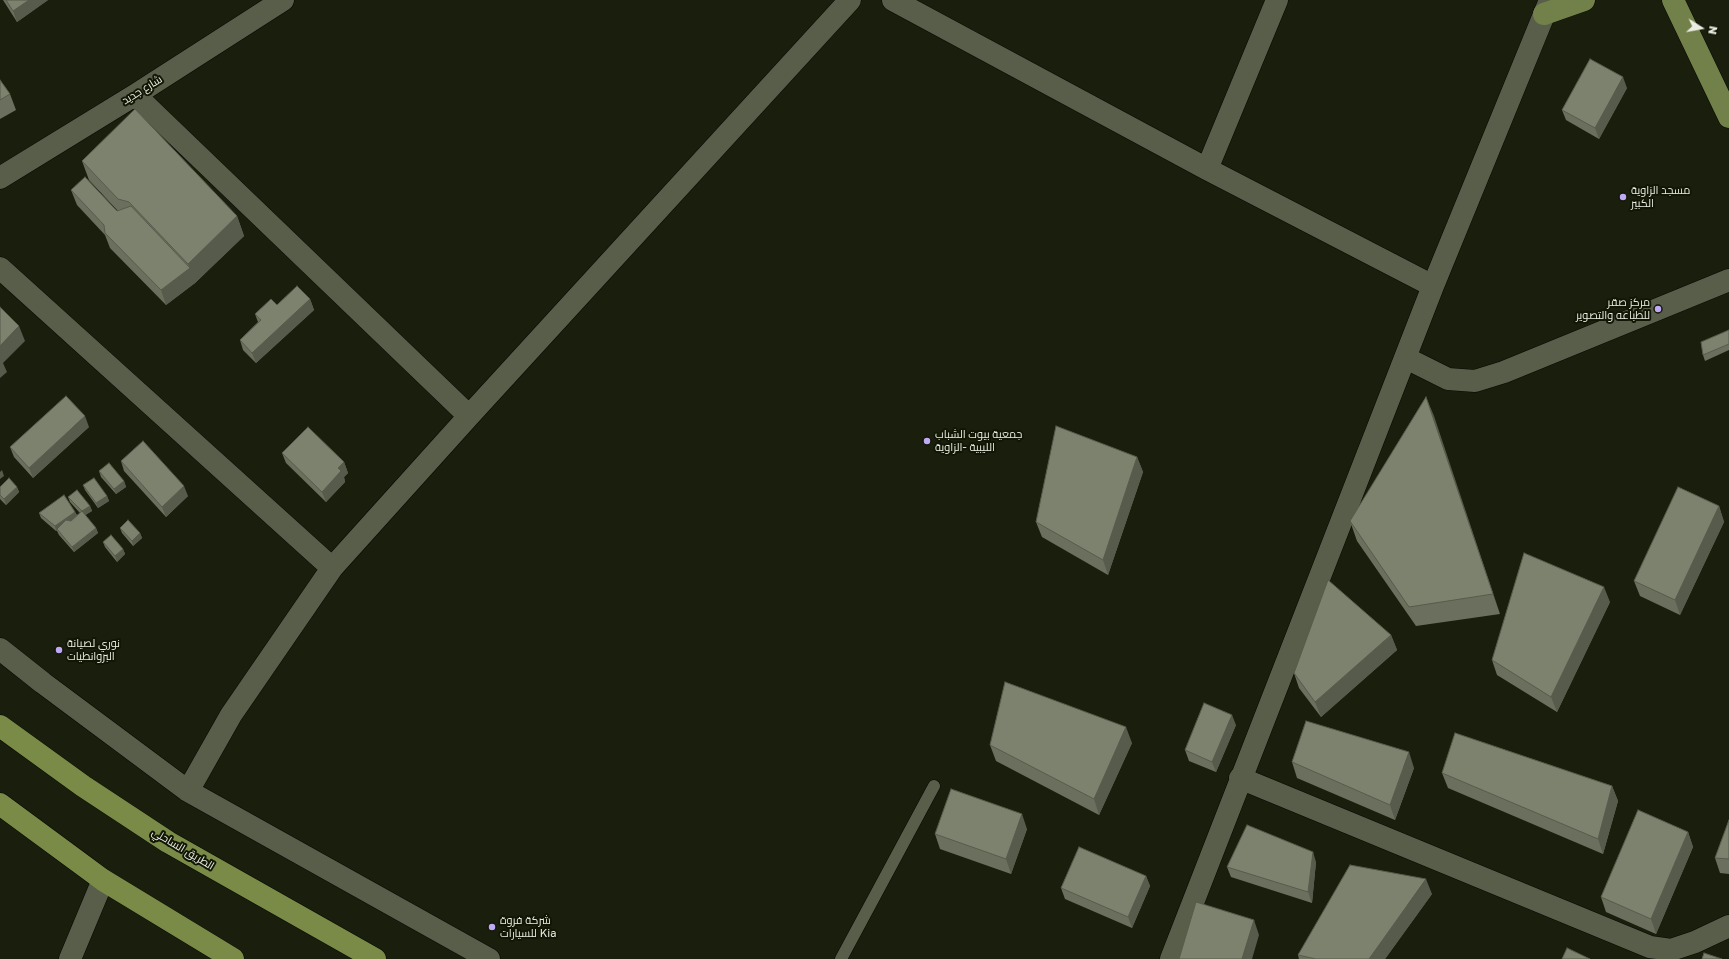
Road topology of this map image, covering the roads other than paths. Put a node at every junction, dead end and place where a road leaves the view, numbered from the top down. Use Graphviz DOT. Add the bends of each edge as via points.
graph roads {
  1 [pos="283,0"];
  2 [pos="850,0"];
  3 [pos="893,0"];
  4 [pos="1277,0"];
  5 [pos="1584,0"];
  6 [pos="1673,0"];
  7 [pos="1547,7"];
  8 [pos="135,95"];
  9 [pos="1729,117"];
  10 [pos="1207,169"];
  11 [pos="0,178"];
  12 [pos="0,268"];
  13 [pos="1729,280"];
  14 [pos="1433,286"];
  15 [pos="1406,358"];
  16 [pos="469,416"];
  17 [pos="332,568"];
  18 [pos="0,649"];
  19 [pos="0,726"];
  20 [pos="1240,778"];
  21 [pos="934,786"];
  22 [pos="188,792"];
  23 [pos="0,804"];
  24 [pos="103,880"];
  25 [pos="1729,926"];
  26 [pos="1692,950"];
  27 [pos="70,959"];
  28 [pos="233,959"];
  29 [pos="374,959"];
  30 [pos="489,959"];
  31 [pos="841,959"];
  32 [pos="1171,959"];
  1 -- 8 [label="street, شارع جديد"];
  2 -- 16 [label="street"];
  3 -- 10 [label="street"];
  4 -- 10 [label="street"];
  5 -- 7 [label="main road"];
  6 -- 9 [label="main road"];
  7 -- 14 [label="street"];
  8 -- 11 [label="street, شارع جديد"];
  8 -- 16 [label="street"];
  10 -- 14 [label="street"];
  12 -- 17 [label="street"];
  13 -- 15 [label="street" via="1504,372 1475,381 1448,379"];
  14 -- 15 [label="street"];
  15 -- 20 [label="street"];
  16 -- 17 [label="street"];
  17 -- 22 [label="street" via="231,715"];
  18 -- 22 [label="street"];
  19 -- 29 [label="highway, الطريق الساحلي" via="83,786 168,842"];
  20 -- 26 [label="street" via="1650,947"];
  20 -- 32 [label="street"];
  21 -- 31 [label="lane"];
  22 -- 30 [label="street"];
  23 -- 24 [label="highway"];
  24 -- 27 [label="street"];
  24 -- 28 [label="highway"];
  25 -- 26 [label="street"];
}
